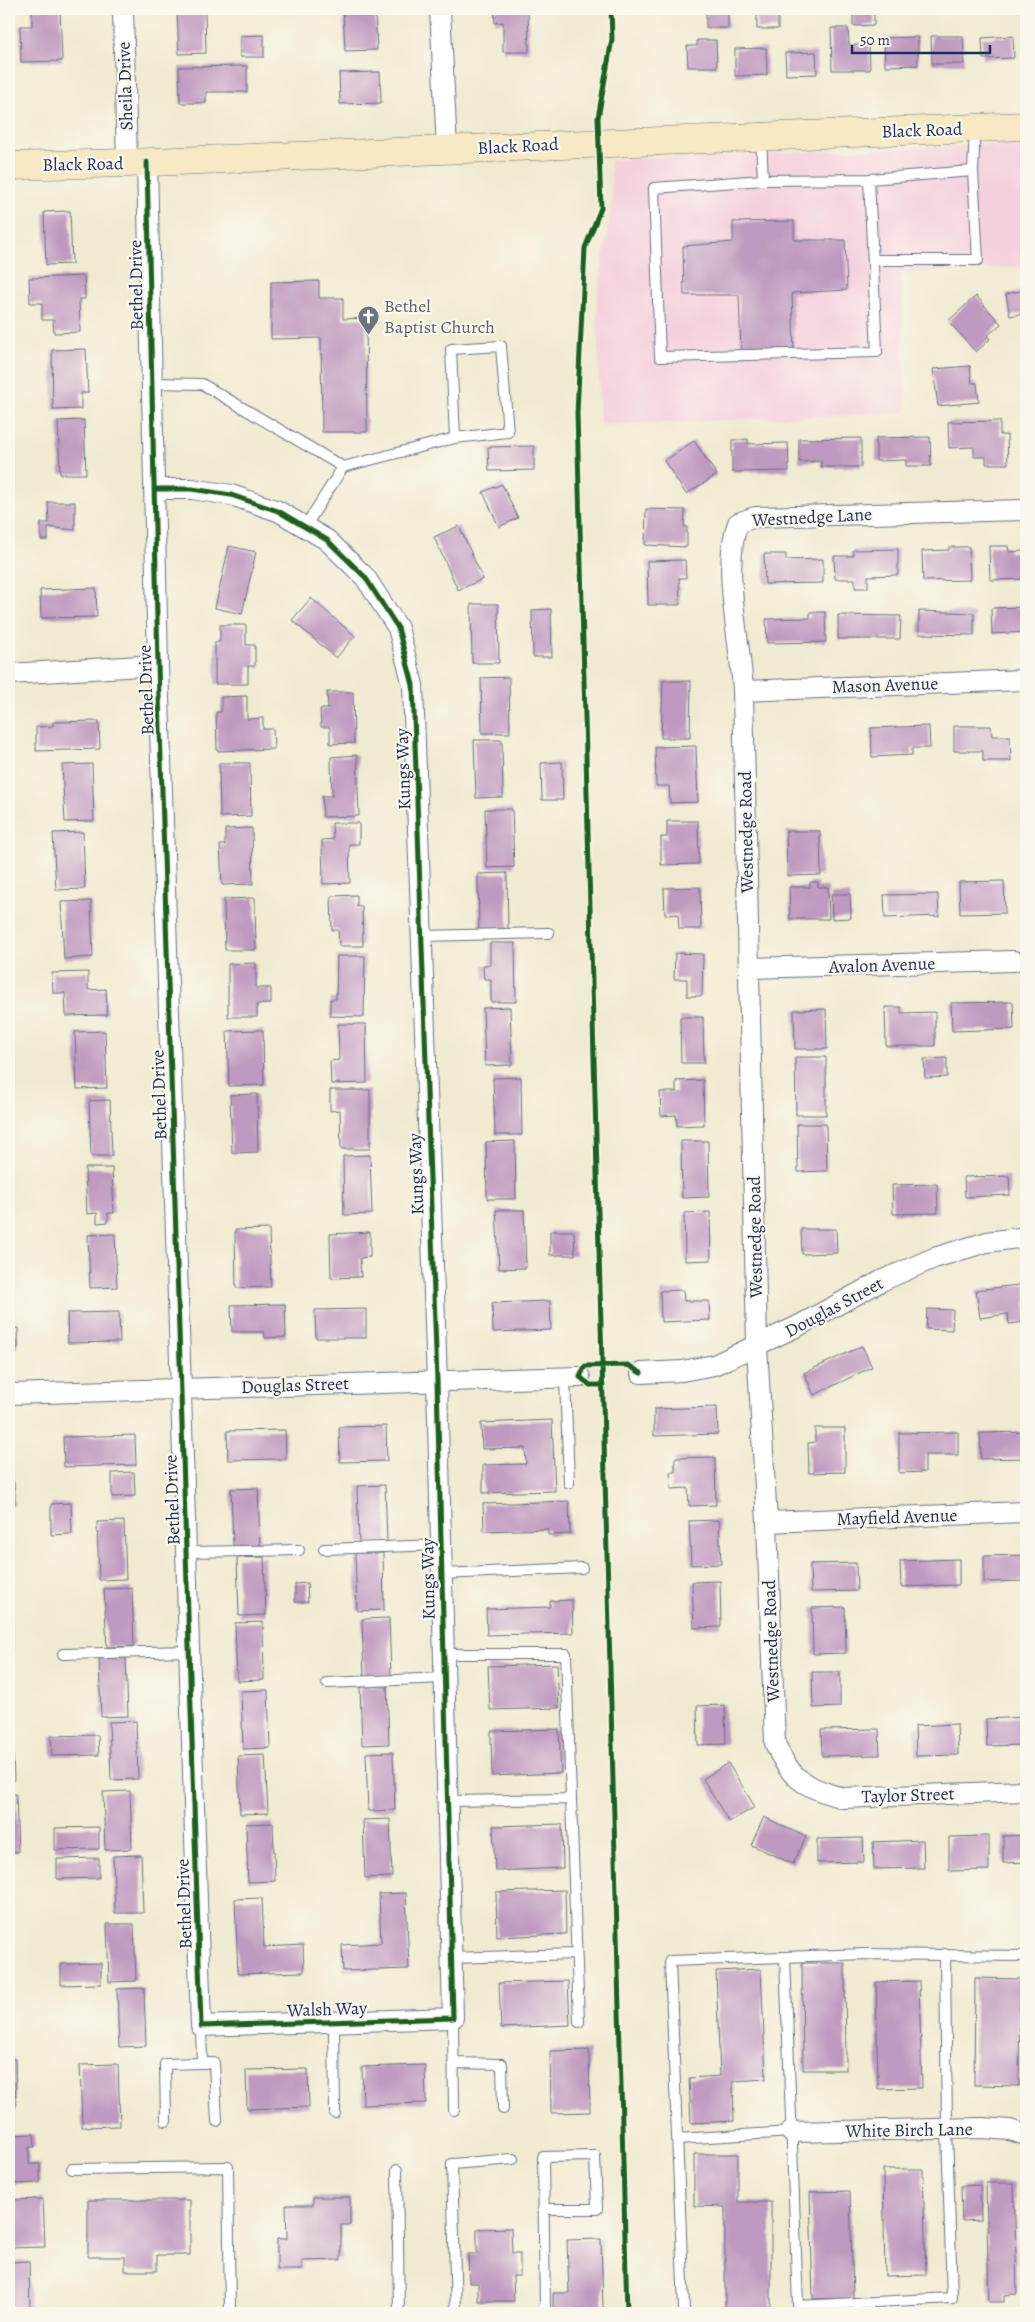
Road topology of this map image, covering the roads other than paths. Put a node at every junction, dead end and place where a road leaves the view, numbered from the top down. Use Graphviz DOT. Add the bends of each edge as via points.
graph roads {
  1 [pos="123,9"];
  2 [pos="440,9"];
  3 [pos="1026,126"];
  4 [pos="975,128"];
  5 [pos="761,136"];
  6 [pos="447,149"];
  7 [pos="137,163"];
  8 [pos="9,166"];
  9 [pos="973,171"];
  10 [pos="870,179"];
  11 [pos="763,180"];
  12 [pos="873,260"];
  13 [pos="152,383"];
  14 [pos="455,438"];
  15 [pos="343,468"];
  16 [pos="154,489"];
  17 [pos="1026,510"];
  18 [pos="305,527"];
  19 [pos="158,665"];
  20 [pos="9,674"];
  21 [pos="1026,680"];
  22 [pos="743,691"];
  23 [pos="549,932"];
  24 [pos="422,936"];
  25 [pos="1014,960"];
  26 [pos="749,968"];
  27 [pos="1026,1237"];
  28 [pos="757,1346"];
  29 [pos="641,1373"];
  30 [pos="573,1377"];
  31 [pos="437,1381"];
  32 [pos="182,1389"];
  33 [pos="9,1394"];
  34 [pos="569,1482"];
  35 [pos="1026,1512"];
  36 [pos="767,1522"];
  37 [pos="441,1545"];
  38 [pos="299,1550"];
  39 [pos="324,1550"];
  40 [pos="187,1552"];
  41 [pos="582,1568"];
  42 [pos="442,1574"];
  43 [pos="190,1650"];
  44 [pos="63,1654"];
  45 [pos="444,1654"];
  46 [pos="444,1678"];
  47 [pos="327,1683"];
  48 [pos="794,1776"];
  49 [pos="1026,1790"];
  50 [pos="571,1799"];
  51 [pos="448,1801"];
  52 [pos="576,1954"];
  53 [pos="945,1954"];
  54 [pos="1026,1956"];
  55 [pos="785,1957"];
  56 [pos="451,1958"];
  57 [pos="453,2018"];
  58 [pos="334,2022"];
  59 [pos="578,2022"];
  60 [pos="202,2026"];
  61 [pos="202,2063"];
  62 [pos="453,2063"];
  63 [pos="503,2109"];
  64 [pos="454,2110"];
  65 [pos="335,2113"];
  66 [pos="166,2121"];
  67 [pos="217,2121"];
  68 [pos="946,2129"];
  69 [pos="791,2132"];
  70 [pos="1026,2135"];
  71 [pos="677,2139"];
  72 [pos="513,2159"];
  73 [pos="72,2170"];
  74 [pos="397,2170"];
  75 [pos="543,2209"];
  76 [pos="684,2310"];
  77 [pos="230,2313"];
  78 [pos="399,2313"];
  79 [pos="456,2313"];
  80 [pos="545,2313"];
  1 -- 7 [label="street, Sheila Drive"];
  2 -- 6 [label="street"];
  3 -- 4 [label="main road, Black Road"];
  4 -- 5 [label="main road, Black Road"];
  4 -- 9 [label="lane"];
  5 -- 6 [label="main road, Black Road"];
  5 -- 11 [label="lane"];
  6 -- 7 [label="main road, Black Road"];
  7 -- 8 [label="main road, Black Road"];
  7 -- 13 [label="street, Bethel Drive"];
  9 -- 10 [label="lane"];
  9 -- 12 [label="lane" via="978,260"];
  10 -- 11 [label="lane"];
  10 -- 12 [label="lane"];
  11 -- 12 [label="lane" via="654,188 660,357 877,352"];
  13 -- 15 [label="lane" via="202,384"];
  13 -- 16 [label="street, Bethel Drive"];
  14 -- 14 [label="lane" via="451,349 502,346 508,432"];
  14 -- 15 [label="lane"];
  15 -- 18 [label="lane"];
  16 -- 18 [label="street, Kungs Way" via="192,489 231,495 278,511"];
  16 -- 19 [label="street, Bethel Drive"];
  17 -- 22 [label="street, Westnedge Lane" via="755,517 738,522 732,538 733,613"];
  18 -- 24 [label="street, Kungs Way" via="327,540 364,577 398,628 414,685"];
  19 -- 20 [label="street"];
  19 -- 32 [label="street, Bethel Drive"];
  21 -- 22 [label="street, Mason Avenue"];
  22 -- 26 [label="street, Westnedge Road"];
  23 -- 24 [label="lane"];
  24 -- 31 [label="street, Kungs Way"];
  25 -- 26 [label="street, Avalon Avenue"];
  26 -- 28 [label="street, Westnedge Road"];
  27 -- 28 [label="street, Douglas Street" via="987,1242 934,1258 881,1281"];
  28 -- 29 [label="street, Douglas Street" via="714,1365"];
  28 -- 36 [label="street, Westnedge Road"];
  30 -- 31 [label="street, Douglas Street"];
  30 -- 34 [label="lane"];
  31 -- 32 [label="street, Douglas Street"];
  31 -- 37 [label="street, Kungs Way"];
  32 -- 33 [label="street, Douglas Street"];
  32 -- 40 [label="street, Bethel Drive"];
  35 -- 36 [label="street, Mayfield Avenue"];
  36 -- 48 [label="street, Westnedge Road" via="775,1743 782,1762"];
  37 -- 39 [label="lane"];
  37 -- 42 [label="street, Kungs Way"];
  38 -- 40 [label="lane"];
  40 -- 43 [label="street, Bethel Drive"];
  41 -- 42 [label="lane"];
  42 -- 45 [label="street, Kungs Way"];
  43 -- 44 [label="lane"];
  43 -- 60 [label="street, Bethel Drive"];
  45 -- 46 [label="street, Kungs Way"];
  45 -- 50 [label="lane" via="566,1654"];
  46 -- 47 [label="lane"];
  46 -- 51 [label="street, Kungs Way"];
  48 -- 49 [label="street, Taylor Street" via="820,1792 843,1798"];
  50 -- 51 [label="lane"];
  50 -- 52 [label="lane"];
  51 -- 56 [label="street, Kungs Way"];
  52 -- 56 [label="lane"];
  52 -- 59 [label="lane"];
  53 -- 54 [label="lane"];
  53 -- 55 [label="lane"];
  53 -- 68 [label="lane"];
  55 -- 69 [label="lane"];
  55 -- 71 [label="lane" via="670,1961"];
  56 -- 57 [label="street, Kungs Way"];
  57 -- 58 [label="street, Walsh Way"];
  57 -- 62 [label="lane"];
  58 -- 60 [label="street, Walsh Way"];
  58 -- 65 [label="lane"];
  60 -- 61 [label="lane"];
  61 -- 66 [label="lane" via="165,2064"];
  61 -- 67 [label="lane" via="214,2063"];
  62 -- 63 [label="lane" via="502,2064"];
  62 -- 64 [label="lane"];
  68 -- 69 [label="street, White Birch Lane"];
  68 -- 69 [label="lane" via="952,2298 798,2306"];
  68 -- 70 [label="street, White Birch Lane" via="1010,2130"];
  69 -- 71 [label="lane"];
  71 -- 76 [label="lane"];
  72 -- 79 [label="lane" via="452,2164"];
  73 -- 77 [label="lane" via="228,2167"];
  74 -- 78 [label="lane"];
  75 -- 75 [label="lane" via="597,2209 595,2156 543,2157"];
  75 -- 80 [label="lane"];
}
